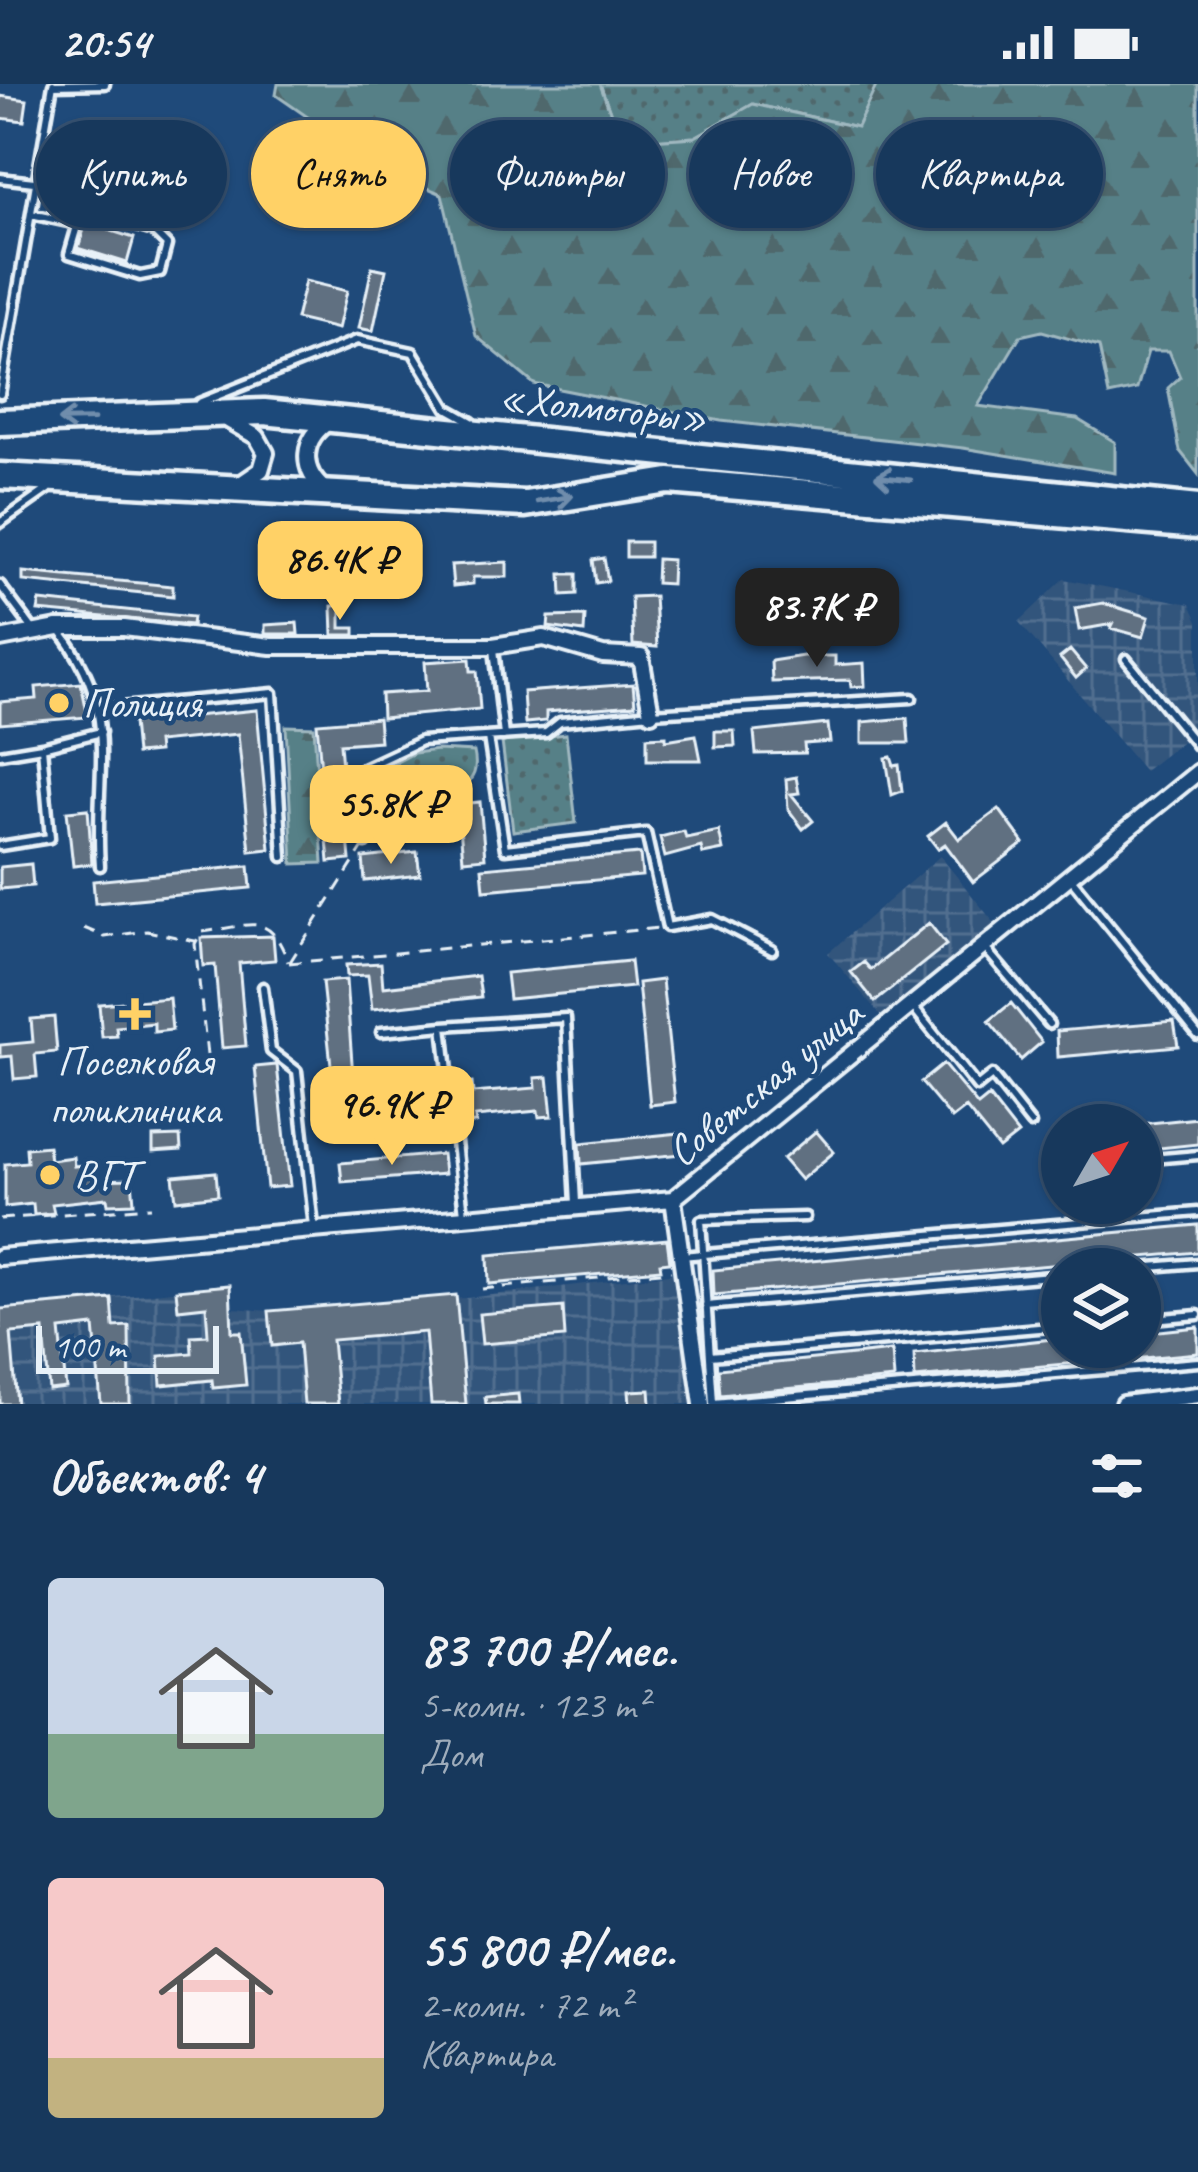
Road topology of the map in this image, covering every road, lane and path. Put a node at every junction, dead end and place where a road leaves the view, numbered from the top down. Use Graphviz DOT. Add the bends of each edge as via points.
graph roads {
  1 [pos="53,84"];
  2 [pos="104,84"];
  3 [pos="0,178"];
  4 [pos="34,182"];
  5 [pos="31,214"];
  6 [pos="36,215"];
  7 [pos="77,224"];
  8 [pos="0,395"];
  9 [pos="214,415"];
  10 [pos="149,418"];
  11 [pos="347,418"];
  12 [pos="11,422"];
  13 [pos="502,439"];
  14 [pos="0,476"];
  15 [pos="62,480"];
  16 [pos="216,490"];
  17 [pos="344,496"];
  18 [pos="1198,508"];
  19 [pos="1163,523"];
  20 [pos="0,524"];
  21 [pos="1198,526"];
  22 [pos="1198,538"];
  23 [pos="0,585"];
  24 [pos="58,628"];
  25 [pos="34,632"];
  26 [pos="0,639"];
  27 [pos="493,646"];
  28 [pos="1126,659"];
  29 [pos="912,698"];
  30 [pos="100,709"];
  31 [pos="651,713"];
  32 [pos="101,732"];
  33 [pos="504,736"];
  34 [pos="488,737"];
  35 [pos="42,747"];
  36 [pos="1198,747"];
  37 [pos="0,754"];
  38 [pos="1198,772"];
  39 [pos="366,843"];
  40 [pos="0,846"];
  41 [pos="284,857"];
  42 [pos="100,866"];
  43 [pos="1070,878"];
  44 [pos="668,927"];
  45 [pos="84,928"];
  46 [pos="197,941"];
  47 [pos="984,947"];
  48 [pos="772,950"];
  49 [pos="289,964"];
  50 [pos="263,987"];
  51 [pos="912,1006"];
  52 [pos="1049,1024"];
  53 [pos="443,1026"];
  54 [pos="381,1032"];
  55 [pos="1198,1036"];
  56 [pos="207,1055"];
  57 [pos="1031,1124"];
  58 [pos="1198,1155"];
  59 [pos="1161,1158"];
  60 [pos="673,1199"];
  61 [pos="151,1207"];
  62 [pos="577,1207"];
  63 [pos="1198,1212"];
  64 [pos="464,1214"];
  65 [pos="1161,1215"];
  66 [pos="805,1217"];
  67 [pos="0,1219"];
  68 [pos="1055,1224"];
  69 [pos="314,1228"];
  70 [pos="702,1254"];
  71 [pos="0,1257"];
  72 [pos="682,1263"];
  73 [pos="1198,1263"];
  74 [pos="1161,1266"];
  75 [pos="1041,1277"];
  76 [pos="482,1289"];
  77 [pos="706,1306"];
  78 [pos="1198,1315"];
  79 [pos="1161,1318"];
  80 [pos="1041,1328"];
  81 [pos="710,1356"];
  82 [pos="1198,1362"];
  83 [pos="1198,1395"];
  84 [pos="702,1404"];
  85 [pos="1123,1404"];
  1 -- 2 [label="lane"];
  1 -- 4 [label="lane"];
  3 -- 4 [label="lane"];
  4 -- 5 [label="lane"];
  5 -- 6 [label="lane"];
  5 -- 8 [label="lane"];
  7 -- 7 [label="lane" via="69,254 140,276 160,272 167,245 153,231 82,209"];
  8 -- 12 [label="lane"];
  9 -- 10 [label="highway, «Холмогоры»"];
  9 -- 11 [label="highway, «Холмогоры»"];
  9 -- 16 [label="street" via="248,429 266,453 254,478"];
  10 -- 12 [label="highway, «Холмогоры», one-way"];
  10 -- 13 [label="lane" via="357,340 413,352 447,408"];
  11 -- 13 [label="highway, «Холмогоры»"];
  11 -- 17 [label="street" via="316,431 306,456 314,481"];
  18 -- 13 [label="highway, «Холмогоры», one-way"];
  14 -- 15 [label="highway, «Холмогоры»"];
  15 -- 16 [label="highway, «Холмогоры»"];
  15 -- 20 [label="lane"];
  16 -- 17 [label="highway, «Холмогоры»"];
  17 -- 19 [label="highway, «Холмогоры», one-way" via="525,504 669,481"];
  19 -- 21 [label="highway, «Холмогоры»"];
  19 -- 22 [label="street"];
  23 -- 25 [label="lane"];
  24 -- 25 [label="street"];
  24 -- 27 [label="street" via="271,646"];
  24 -- 30 [label="lane" via="92,676"];
  25 -- 26 [label="street"];
  27 -- 31 [label="street" via="544,638 641,657"];
  27 -- 33 [label="lane"];
  28 -- 36 [label="lane"];
  29 -- 31 [label="lane"];
  30 -- 32 [label="lane"];
  30 -- 41 [label="lane" via="273,693"];
  31 -- 33 [label="lane"];
  32 -- 35 [label="lane"];
  32 -- 42 [label="lane"];
  33 -- 34 [label="lane"];
  34 -- 39 [label="lane" via="421,741 361,769"];
  34 -- 44 [label="lane" via="505,849 646,833"];
  35 -- 37 [label="lane"];
  35 -- 40 [label="lane" via="50,838"];
  38 -- 43 [label="street, Советская улица"];
  39 -- 49 [label="path"];
  43 -- 47 [label="street, Советская улица"];
  43 -- 55 [label="lane"];
  44 -- 48 [label="lane" via="712,919"];
  44 -- 49 [label="path"];
  45 -- 46 [label="path" via="105,937 147,931"];
  46 -- 49 [label="path" via="201,932 268,925"];
  46 -- 56 [label="path"];
  47 -- 51 [label="street, Советская улица"];
  47 -- 52 [label="lane"];
  50 -- 69 [label="lane" via="271,1051 297,1071"];
  51 -- 57 [label="lane" via="977,1087 992,1076"];
  51 -- 60 [label="street, Советская улица"];
  53 -- 54 [label="lane"];
  53 -- 62 [label="lane" via="566,1018"];
  53 -- 64 [label="lane"];
  58 -- 59 [label="lane"];
  60 -- 62 [label="street, Советская улица"];
  60 -- 72 [label="street"];
  61 -- 67 [label="path"];
  62 -- 64 [label="street, Советская улица"];
  63 -- 65 [label="lane"];
  64 -- 69 [label="street, Советская улица"];
  66 -- 70 [label="lane" via="701,1220"];
  68 -- 70 [label="lane"];
  69 -- 71 [label="street, Советская улица"];
  70 -- 72 [label="lane"];
  70 -- 77 [label="lane"];
  72 -- 76 [label="path"];
  72 -- 84 [label="street"];
  73 -- 74 [label="lane"];
  75 -- 77 [label="lane"];
  77 -- 81 [label="lane"];
  78 -- 79 [label="lane"];
  80 -- 81 [label="lane"];
  81 -- 82 [label="lane" via="713,1403"];
  83 -- 85 [label="street"];
}
